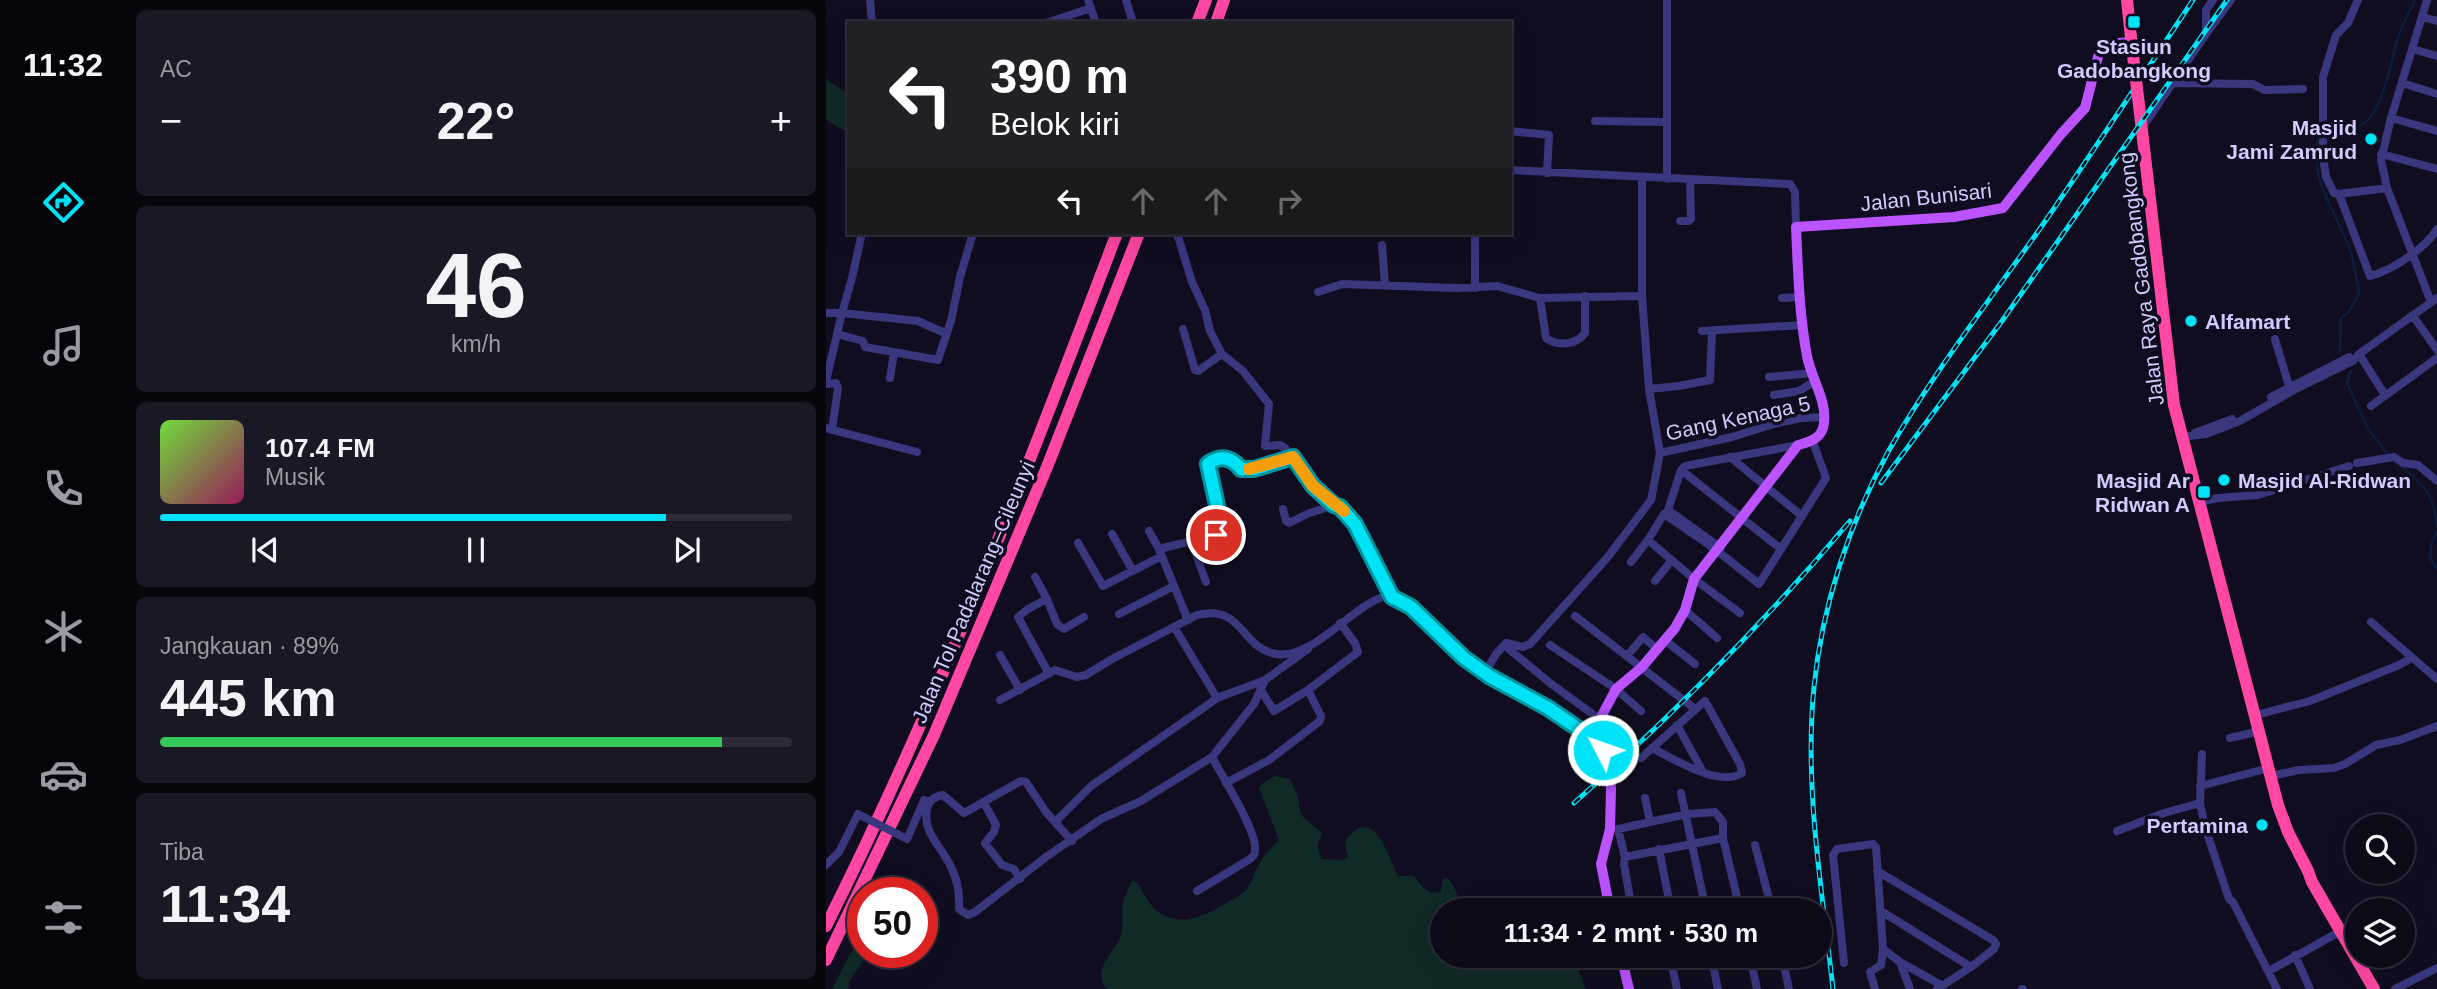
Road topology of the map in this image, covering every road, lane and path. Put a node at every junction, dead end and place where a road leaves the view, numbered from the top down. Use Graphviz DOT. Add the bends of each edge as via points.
graph roads {
  1 [pos="870,0"];
  2 [pos="1126,0"];
  3 [pos="1206,0"];
  4 [pos="1224,0"];
  5 [pos="1667,0"];
  6 [pos="2127,0"];
  7 [pos="2213,0"];
  8 [pos="2231,0"];
  9 [pos="2358,0"];
  10 [pos="2427,1"];
  11 [pos="1090,4"];
  12 [pos="2422,17"];
  13 [pos="872,21"];
  14 [pos="1051,21"];
  15 [pos="1095,21"];
  16 [pos="1132,21"];
  17 [pos="1198,21"];
  18 [pos="1217,21"];
  19 [pos="2437,21"];
  20 [pos="2206,34"];
  21 [pos="2131,45"];
  22 [pos="2412,49"];
  23 [pos="2437,57"];
  24 [pos="2172,83"];
  25 [pos="2402,83"];
  26 [pos="2303,89"];
  27 [pos="2437,94"];
  28 [pos="2391,118"];
  29 [pos="1595,121"];
  30 [pos="1666,122"];
  31 [pos="2142,128"];
  32 [pos="1512,131"];
  33 [pos="2437,131"];
  34 [pos="2381,154"];
  35 [pos="2437,169"];
  36 [pos="1512,170"];
  37 [pos="1547,173"];
  38 [pos="1642,177"];
  39 [pos="1667,179"];
  40 [pos="1690,180"];
  41 [pos="2387,188"];
  42 [pos="2339,194"];
  43 [pos="1680,221"];
  44 [pos="1796,227"];
  45 [pos="2437,229"];
  46 [pos="862,235"];
  47 [pos="972,235"];
  48 [pos="1116,235"];
  49 [pos="1138,235"];
  50 [pos="1178,235"];
  51 [pos="1475,235"];
  52 [pos="1382,245"];
  53 [pos="2412,254"];
  54 [pos="1385,285"];
  55 [pos="1475,288"];
  56 [pos="1318,292"];
  57 [pos="1585,296"];
  58 [pos="1642,296"];
  59 [pos="1800,297"];
  60 [pos="1540,298"];
  61 [pos="1782,298"];
  62 [pos="2434,300"];
  63 [pos="826,313"];
  64 [pos="842,313"];
  65 [pos="2413,316"];
  66 [pos="1802,326"];
  67 [pos="1183,329"];
  68 [pos="1702,331"];
  69 [pos="1712,331"];
  70 [pos="836,334"];
  71 [pos="947,334"];
  72 [pos="2275,340"];
  73 [pos="2437,350"];
  74 [pos="894,353"];
  75 [pos="1222,354"];
  76 [pos="2359,354"];
  77 [pos="2437,358"];
  78 [pos="1769,377"];
  79 [pos="1813,377"];
  80 [pos="890,378"];
  81 [pos="826,382"];
  82 [pos="2290,386"];
  83 [pos="1649,389"];
  84 [pos="1774,395"];
  85 [pos="2385,395"];
  86 [pos="2371,406"];
  87 [pos="1824,417"];
  88 [pos="829,429"];
  89 [pos="2188,436"];
  90 [pos="1812,442"];
  91 [pos="1798,445"];
  92 [pos="917,452"];
  93 [pos="1660,453"];
  94 [pos="1293,457"];
  95 [pos="1730,457"];
  96 [pos="1681,470"];
  97 [pos="2437,481"];
  98 [pos="1765,487"];
  99 [pos="2200,502"];
  100 [pos="1334,505"];
  101 [pos="1283,509"];
  102 [pos="1656,509"];
  103 [pos="1664,514"];
  104 [pos="1802,516"];
  105 [pos="1741,518"];
  106 [pos="1149,531"];
  107 [pos="1112,534"];
  108 [pos="1191,540"];
  109 [pos="1648,540"];
  110 [pos="1078,543"];
  111 [pos="1717,547"];
  112 [pos="1781,549"];
  113 [pos="1160,553"];
  114 [pos="1672,560"];
  115 [pos="1632,562"];
  116 [pos="1133,571"];
  117 [pos="1035,577"];
  118 [pos="1694,579"];
  119 [pos="1655,581"];
  120 [pos="1206,582"];
  121 [pos="1174,586"];
  122 [pos="1392,597"];
  123 [pos="1046,599"];
  124 [pos="1685,610"];
  125 [pos="1740,613"];
  126 [pos="1119,614"];
  127 [pos="1575,616"];
  128 [pos="1084,617"];
  129 [pos="1188,620"];
  130 [pos="2371,622"];
  131 [pos="1340,623"];
  132 [pos="1174,626"];
  133 [pos="1717,638"];
  134 [pos="1504,645"];
  135 [pos="1550,645"];
  136 [pos="1662,645"];
  137 [pos="1311,647"];
  138 [pos="1000,655"];
  139 [pos="1627,656"];
  140 [pos="2410,656"];
  141 [pos="1695,664"];
  142 [pos="1642,667"];
  143 [pos="1485,673"];
  144 [pos="1049,674"];
  145 [pos="1265,680"];
  146 [pos="2437,680"];
  147 [pos="1616,689"];
  148 [pos="1020,690"];
  149 [pos="1308,690"];
  150 [pos="1262,692"];
  151 [pos="1217,698"];
  152 [pos="1000,700"];
  153 [pos="1695,709"];
  154 [pos="1642,711"];
  155 [pos="2256,715"];
  156 [pos="1600,719"];
  157 [pos="1677,725"];
  158 [pos="2437,726"];
  159 [pos="2260,732"];
  160 [pos="1620,734"];
  161 [pos="2230,738"];
  162 [pos="1600,740"];
  163 [pos="1652,748"];
  164 [pos="2202,754"];
  165 [pos="1212,757"];
  166 [pos="1641,758"];
  167 [pos="1703,772"];
  168 [pos="2270,772"];
  169 [pos="1226,783"];
  170 [pos="2200,786"];
  171 [pos="1681,793"];
  172 [pos="1645,798"];
  173 [pos="929,802"];
  174 [pos="984,803"];
  175 [pos="2200,803"];
  176 [pos="1687,814"];
  177 [pos="1055,822"];
  178 [pos="1650,822"];
  179 [pos="2118,831"];
  180 [pos="1723,838"];
  181 [pos="1072,841"];
  182 [pos="1692,843"];
  183 [pos="1755,845"];
  184 [pos="1659,849"];
  185 [pos="1625,857"];
  186 [pos="826,865"];
  187 [pos="1877,871"];
  188 [pos="2308,871"];
  189 [pos="1020,879"];
  190 [pos="1197,891"];
  191 [pos="1608,898"];
  192 [pos="1630,898"];
  193 [pos="1669,898"];
  194 [pos="1703,898"];
  195 [pos="1737,898"];
  196 [pos="1769,898"];
  197 [pos="1881,911"];
  198 [pos="826,926"];
  199 [pos="2345,927"];
  200 [pos="2341,931"];
  201 [pos="1883,949"];
  202 [pos="2295,956"];
  203 [pos="826,960"];
  204 [pos="1900,962"];
  205 [pos="1844,963"];
  206 [pos="1971,967"];
  207 [pos="1624,968"];
  208 [pos="1672,968"];
  209 [pos="1714,968"];
  210 [pos="1753,968"];
  211 [pos="1785,968"];
  212 [pos="2369,968"];
  213 [pos="2437,968"];
  214 [pos="2269,971"];
  215 [pos="1940,988"];
  216 [pos="1629,989"];
  217 [pos="1677,989"];
  218 [pos="1718,989"];
  219 [pos="1757,989"];
  220 [pos="1789,989"];
  221 [pos="1875,989"];
  222 [pos="1910,989"];
  223 [pos="2277,989"];
  224 [pos="2310,989"];
  225 [pos="2374,989"];
  226 [pos="2381,989"];
  227 [pos="2395,989"];
  1 -- 13 [label="street"];
  2 -- 16 [label="street"];
  3 -- 17 [label="highway"];
  4 -- 18 [label="highway"];
  5 -- 30 [label="street"];
  6 -- 21 [label="highway, Jalan Raya Gadobangkong"];
  7 -- 20 [label="street" via="2206,10"];
  8 -- 20 [label="street"];
  9 -- 42 [label="street" via="2348,23 2336,35 2323,77 2323,156 2326,177"];
  10 -- 12 [label="street"];
  11 -- 14 [label="street"];
  11 -- 15 [label="street"];
  12 -- 19 [label="street"];
  12 -- 22 [label="street"];
  20 -- 24 [label="street"];
  21 -- 31 [label="highway, Jalan Raya Gadobangkong, bridge"];
  21 -- 44 [label="main road, Jalan Bunisari" via="2105,44 2100,49 2085,108 2003,208 1954,217"];
  22 -- 23 [label="street"];
  22 -- 25 [label="street"];
  24 -- 26 [label="street"];
  24 -- 31 [label="street"];
  25 -- 27 [label="street"];
  25 -- 28 [label="street"];
  28 -- 33 [label="street"];
  28 -- 34 [label="street"];
  29 -- 30 [label="street"];
  30 -- 39 [label="street"];
  31 -- 89 [label="highway, Jalan Raya Gadobangkong" via="2174,405"];
  32 -- 37 [label="street" via="1549,135"];
  34 -- 35 [label="street"];
  34 -- 41 [label="street"];
  36 -- 37 [label="street"];
  37 -- 38 [label="street"];
  38 -- 39 [label="street"];
  38 -- 58 [label="street"];
  39 -- 40 [label="street"];
  40 -- 43 [label="street" via="1691,219"];
  40 -- 44 [label="street" via="1790,184 1795,192"];
  41 -- 42 [label="street"];
  41 -- 53 [label="street"];
  42 -- 53 [label="street" via="2370,276"];
  44 -- 59 [label="main road"];
  45 -- 53 [label="street"];
  46 -- 64 [label="street"];
  47 -- 71 [label="street"];
  48 -- 198 [label="highway, Jalan Tol Padalarang–Cileunyi" via="951,656"];
  49 -- 203 [label="highway, Jalan Tol Padalarang–Cileunyi" via="934,735"];
  50 -- 75 [label="street"];
  51 -- 55 [label="street"];
  52 -- 54 [label="street"];
  53 -- 62 [label="street"];
  54 -- 55 [label="street"];
  54 -- 56 [label="street" via="1342,284"];
  55 -- 60 [label="street" via="1506,287"];
  57 -- 58 [label="street"];
  57 -- 60 [label="street"];
  57 -- 60 [label="street" via="1585,333 1578,341 1565,344 1546,338"];
  58 -- 83 [label="street"];
  59 -- 61 [label="street"];
  59 -- 66 [label="main road"];
  62 -- 65 [label="street"];
  63 -- 64 [label="street"];
  64 -- 70 [label="street"];
  64 -- 71 [label="street" via="918,321"];
  65 -- 73 [label="street"];
  65 -- 76 [label="street"];
  66 -- 69 [label="street"];
  66 -- 79 [label="main road"];
  67 -- 75 [label="street" via="1195,370"];
  68 -- 69 [label="street"];
  69 -- 83 [label="street" via="1710,380"];
  70 -- 74 [label="street"];
  70 -- 81 [label="street"];
  71 -- 74 [label="street" via="938,360"];
  72 -- 82 [label="street"];
  74 -- 80 [label="street"];
  75 -- 94 [label="street" via="1267,399 1265,446 1280,445"];
  76 -- 82 [label="street"];
  76 -- 85 [label="street"];
  76 -- 89 [label="street" via="2240,421"];
  77 -- 85 [label="street"];
  78 -- 79 [label="street"];
  79 -- 84 [label="street" via="1799,391"];
  79 -- 87 [label="main road"];
  81 -- 88 [label="street" via="836,383 838,388"];
  82 -- 89 [label="street" via="2238,417"];
  83 -- 93 [label="street"];
  85 -- 86 [label="street"];
  87 -- 90 [label="main road" via="1823,429"];
  87 -- 93 [label="street, Gang Kenaga 5" via="1777,423"];
  88 -- 92 [label="street"];
  89 -- 99 [label="highway, Jalan Raya Gadobangkong"];
  90 -- 91 [label="main road"];
  90 -- 104 [label="street" via="1826,478"];
  91 -- 95 [label="street"];
  91 -- 98 [label="main road"];
  93 -- 134 [label="street" via="1651,500 1609,555 1530,644 1523,648"];
  94 -- 100 [label="street" via="1313,486"];
  94 -- 108 [label="street" via="1250,469 1241,469 1226,458 1210,462 1217,531 1213,537"];
  95 -- 96 [label="street"];
  95 -- 98 [label="street"];
  96 -- 105 [label="street"];
  96 -- 111 [label="street" via="1668,510"];
  97 -- 99 [label="street" via="2418,465 2389,457 2259,495"];
  98 -- 104 [label="street"];
  98 -- 105 [label="main road"];
  99 -- 155 [label="highway, Jalan Raya Gadobangkong"];
  100 -- 101 [label="street" via="1289,523"];
  100 -- 122 [label="street" via="1355,524"];
  102 -- 103 [label="street"];
  103 -- 109 [label="street"];
  103 -- 111 [label="street"];
  104 -- 112 [label="street"];
  105 -- 111 [label="main road"];
  105 -- 112 [label="street"];
  106 -- 113 [label="street"];
  107 -- 116 [label="street"];
  108 -- 113 [label="street"];
  108 -- 120 [label="street"];
  109 -- 114 [label="street"];
  109 -- 115 [label="street"];
  110 -- 116 [label="street" via="1103,586"];
  111 -- 112 [label="street" via="1759,584"];
  111 -- 118 [label="main road"];
  113 -- 116 [label="street"];
  113 -- 121 [label="street"];
  114 -- 118 [label="street"];
  114 -- 119 [label="street"];
  117 -- 123 [label="street"];
  118 -- 124 [label="main road"];
  118 -- 125 [label="street"];
  121 -- 126 [label="street"];
  121 -- 129 [label="street"];
  122 -- 131 [label="street" via="1378,598"];
  122 -- 143 [label="street" via="1411,607"];
  123 -- 128 [label="street" via="1061,627 1066,629"];
  123 -- 144 [label="street" via="1018,619"];
  124 -- 133 [label="street"];
  124 -- 136 [label="main road"];
  127 -- 139 [label="street"];
  129 -- 132 [label="street"];
  129 -- 137 [label="street" via="1206,613 1223,614 1275,654"];
  130 -- 140 [label="street"];
  131 -- 137 [label="street"];
  131 -- 149 [label="street" via="1358,652"];
  132 -- 144 [label="street" via="1086,675 1056,670"];
  132 -- 151 [label="street"];
  134 -- 143 [label="street"];
  134 -- 156 [label="street"];
  135 -- 147 [label="street"];
  136 -- 139 [label="street" via="1643,637"];
  136 -- 141 [label="street"];
  136 -- 142 [label="main road"];
  137 -- 145 [label="street"];
  138 -- 148 [label="street"];
  139 -- 142 [label="street"];
  140 -- 146 [label="street"];
  140 -- 155 [label="street" via="2399,666 2310,701"];
  142 -- 147 [label="main road"];
  142 -- 153 [label="street"];
  143 -- 162 [label="street"];
  144 -- 148 [label="street"];
  145 -- 150 [label="street"];
  145 -- 151 [label="street"];
  147 -- 154 [label="street"];
  147 -- 156 [label="main road"];
  148 -- 152 [label="street"];
  149 -- 150 [label="street" via="1274,711"];
  149 -- 169 [label="street" via="1320,721 1269,760"];
  150 -- 165 [label="street"];
  151 -- 177 [label="street" via="1091,786"];
  153 -- 157 [label="street"];
  153 -- 167 [label="street" via="1705,701 1742,771 1728,779"];
  155 -- 159 [label="highway, Jalan Raya Gadobangkong"];
  156 -- 160 [label="street"];
  156 -- 162 [label="main road"];
  157 -- 163 [label="street"];
  157 -- 167 [label="street"];
  158 -- 168 [label="street" via="2376,745 2334,768"];
  159 -- 161 [label="street"];
  159 -- 168 [label="highway, Jalan Raya Gadobangkong"];
  162 -- 191 [label="main road" via="1609,759 1611,789 1601,864"];
  163 -- 166 [label="street"];
  163 -- 167 [label="street"];
  164 -- 170 [label="street"];
  165 -- 169 [label="street"];
  165 -- 181 [label="street" via="1141,801 1101,819"];
  168 -- 170 [label="street"];
  168 -- 188 [label="highway, Jalan Raya Gadobangkong" via="2288,832"];
  169 -- 190 [label="street" via="1255,841 1255,854"];
  170 -- 175 [label="street"];
  171 -- 176 [label="street"];
  172 -- 178 [label="street"];
  173 -- 174 [label="street" via="943,795 964,813"];
  173 -- 186 [label="street, bridge" via="924,800 907,839 858,814 839,852"];
  173 -- 189 [label="street" via="926,825 949,863 963,913 975,912"];
  174 -- 177 [label="street" via="1023,781"];
  174 -- 189 [label="street" via="996,825 986,844"];
  175 -- 179 [label="street"];
  175 -- 214 [label="street" via="2229,899"];
  176 -- 178 [label="street"];
  176 -- 180 [label="street" via="1715,811 1723,821"];
  176 -- 182 [label="street"];
  177 -- 181 [label="street"];
  178 -- 185 [label="street" via="1618,829"];
  180 -- 182 [label="street"];
  180 -- 195 [label="street"];
  181 -- 189 [label="street"];
  182 -- 184 [label="street"];
  182 -- 194 [label="street"];
  183 -- 196 [label="street"];
  184 -- 185 [label="street"];
  184 -- 193 [label="street"];
  185 -- 192 [label="street"];
  187 -- 197 [label="street"];
  187 -- 205 [label="street" via="1873,844 1837,849 1833,855"];
  187 -- 206 [label="street" via="1993,940 1994,949"];
  188 -- 199 [label="highway, Jalan Raya Gadobangkong" via="2318,879"];
  188 -- 200 [label="highway, Jalan Raya Gadobangkong"];
  197 -- 201 [label="street"];
  197 -- 206 [label="street"];
  200 -- 202 [label="street"];
  200 -- 225 [label="highway, Jalan Raya Gadobangkong"];
  201 -- 204 [label="street"];
  201 -- 221 [label="street" via="1881,965 1870,972"];
  202 -- 214 [label="street"];
  202 -- 224 [label="street"];
  204 -- 215 [label="street"];
  204 -- 222 [label="street"];
  206 -- 215 [label="street"];
  207 -- 216 [label="main road"];
  208 -- 217 [label="street"];
  209 -- 218 [label="street"];
  210 -- 219 [label="street"];
  211 -- 220 [label="street"];
  212 -- 226 [label="highway"];
  213 -- 227 [label="street"];
  214 -- 223 [label="street"];
}
